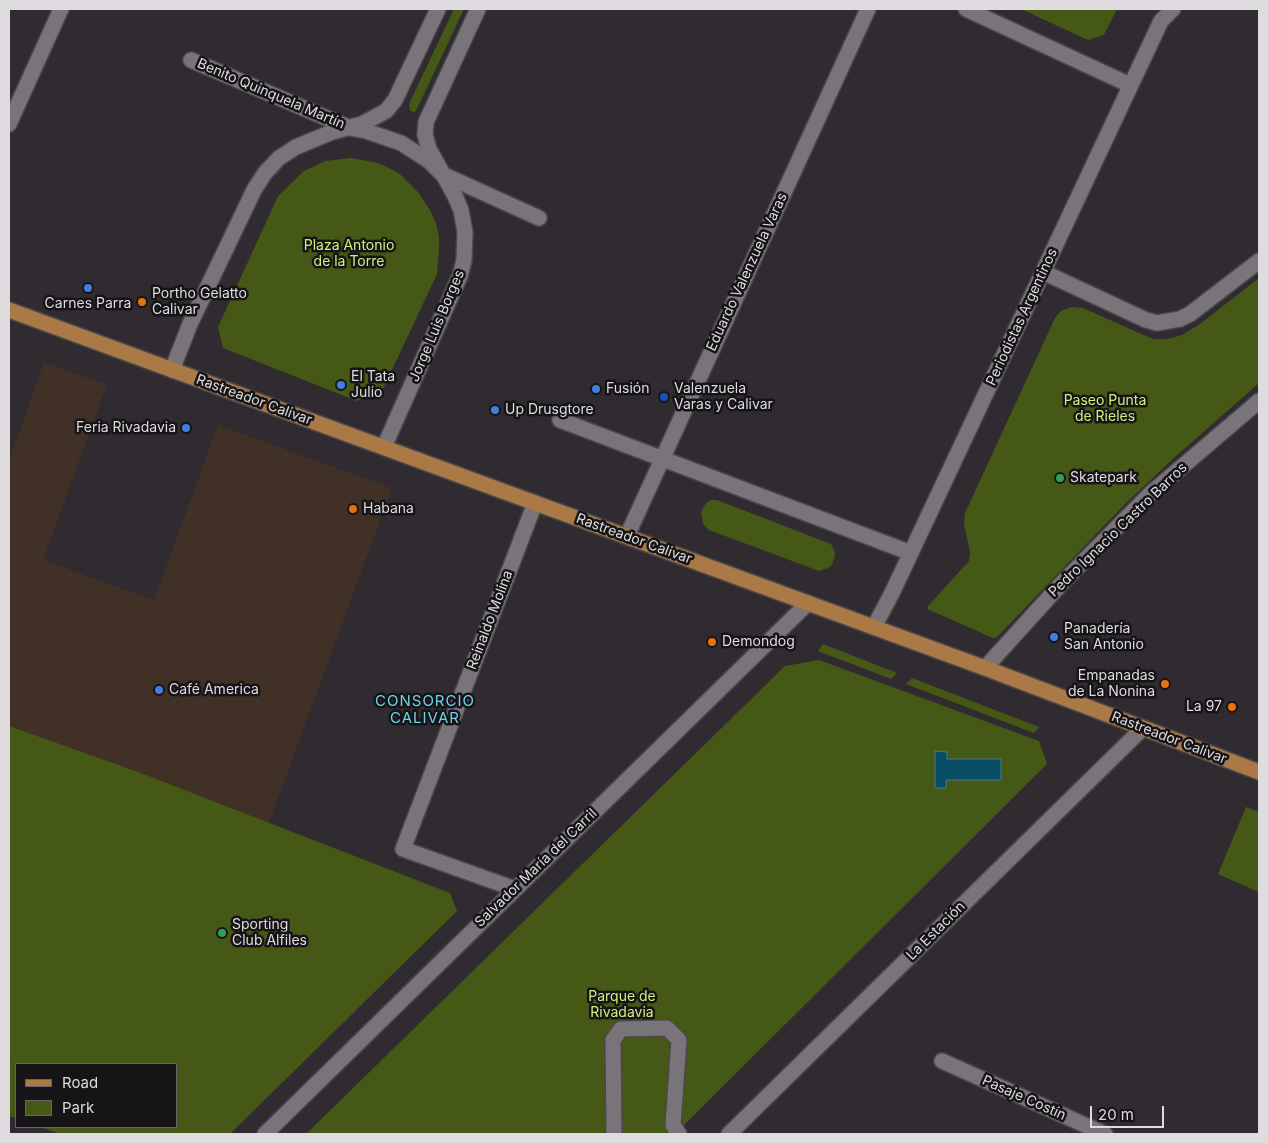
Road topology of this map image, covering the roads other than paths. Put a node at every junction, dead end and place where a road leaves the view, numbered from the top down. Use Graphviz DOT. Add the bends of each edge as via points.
graph roads {
  1 [pos="61,9"];
  2 [pos="438,9"];
  3 [pos="478,9"];
  4 [pos="868,9"];
  5 [pos="966,9"];
  6 [pos="1173,9"];
  7 [pos="191,60"];
  8 [pos="1130,85"];
  9 [pos="9,124"];
  10 [pos="350,128"];
  11 [pos="442,174"];
  12 [pos="539,218"];
  13 [pos="1259,261"];
  14 [pos="1044,272"];
  15 [pos="9,310"];
  16 [pos="172,370"];
  17 [pos="1259,401"];
  18 [pos="560,420"];
  19 [pos="384,447"];
  20 [pos="662,458"];
  21 [pos="535,503"];
  22 [pos="627,536"];
  23 [pos="911,553"];
  24 [pos="808,603"];
  25 [pos="874,627"];
  26 [pos="984,668"];
  27 [pos="1143,728"];
  28 [pos="1259,772"];
  29 [pos="516,889"];
  30 [pos="942,1061"];
  31 [pos="265,1134"];
  32 [pos="614,1134"];
  33 [pos="679,1134"];
  34 [pos="729,1134"];
  35 [pos="1105,1134"];
  1 -- 9 [label="street"];
  2 -- 10 [label="street" via="395,100 386,111"];
  3 -- 11 [label="street, Jorge Luis Borges" via="426,122 429,149"];
  4 -- 20 [label="street, Eduardo Valenzuela Varas"];
  5 -- 8 [label="street"];
  6 -- 8 [label="street, Periodistas Argentinos" via="1161,21"];
  7 -- 10 [label="street, Benito Quinquela Martín"];
  8 -- 14 [label="street, Periodistas Argentinos"];
  10 -- 11 [label="street, Benito Quinquela Martín" via="401,143 429,161"];
  10 -- 16 [label="street" via="319,136 296,147 265,173 190,324"];
  11 -- 12 [label="street, Benito Quinquela Martín"];
  11 -- 19 [label="street, Jorge Luis Borges" via="461,210 465,232 464,260 460,276"];
  13 -- 14 [label="street" via="1190,314 1158,323"];
  14 -- 23 [label="street, Periodistas Argentinos"];
  15 -- 16 [label="main road, Rastreador Calivar"];
  16 -- 19 [label="main road, Rastreador Calivar"];
  17 -- 26 [label="street, Pedro Ignacio Castro Barros" via="1150,494"];
  18 -- 20 [label="street"];
  19 -- 21 [label="main road, Rastreador Calivar"];
  20 -- 22 [label="street, Eduardo Valenzuela Varas"];
  20 -- 23 [label="street"];
  21 -- 22 [label="main road, Rastreador Calivar"];
  21 -- 29 [label="street, Reinaldo Molina" via="403,849"];
  22 -- 24 [label="main road, Rastreador Calivar"];
  23 -- 25 [label="street, Periodistas Argentinos"];
  24 -- 25 [label="main road, Rastreador Calivar"];
  24 -- 29 [label="street, Salvador María del Carril"];
  25 -- 26 [label="main road, Rastreador Calivar"];
  26 -- 27 [label="main road, Rastreador Calivar"];
  27 -- 28 [label="main road, Rastreador Calivar"];
  27 -- 34 [label="street, La Estación"];
  29 -- 31 [label="street, Salvador María del Carril"];
  30 -- 35 [label="street, Pasaje Costín"];
  32 -- 33 [label="street" via="613,1040 621,1029 667,1028 679,1040 673,1126"];
}
